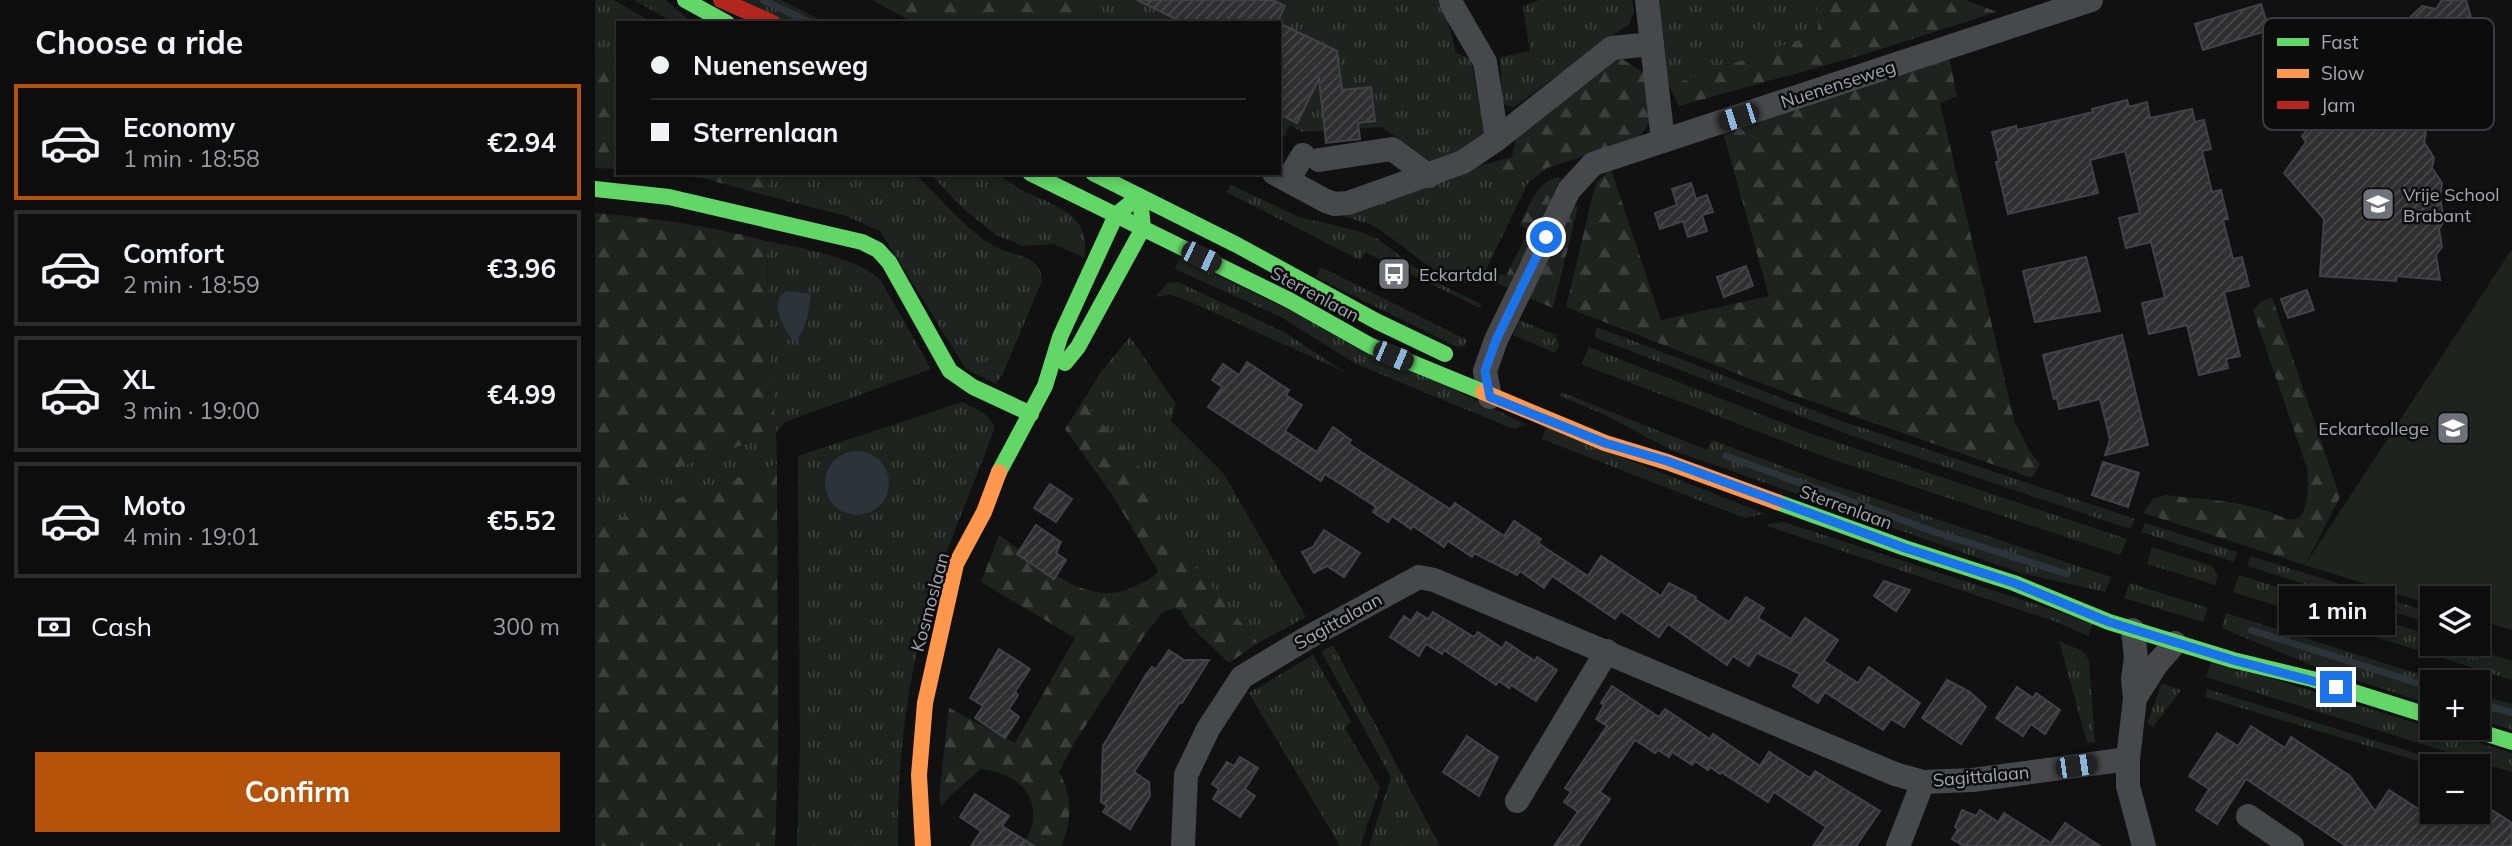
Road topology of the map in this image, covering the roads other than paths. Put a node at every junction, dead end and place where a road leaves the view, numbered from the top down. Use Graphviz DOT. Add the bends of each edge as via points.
graph roads {
  1 [pos="685,0"];
  2 [pos="721,0"];
  3 [pos="1451,0"];
  4 [pos="1647,0"];
  5 [pos="2091,0"];
  6 [pos="723,21"];
  7 [pos="768,21"];
  8 [pos="1652,44"];
  9 [pos="1497,139"];
  10 [pos="1663,141"];
  11 [pos="1034,175"];
  12 [pos="1097,175"];
  13 [pos="1429,176"];
  14 [pos="1281,177"];
  15 [pos="595,189"];
  16 [pos="1139,196"];
  17 [pos="1116,215"];
  18 [pos="1143,228"];
  19 [pos="1483,375"];
  20 [pos="1045,386"];
  21 [pos="1031,414"];
  22 [pos="1627,434"];
  23 [pos="1667,461"];
  24 [pos="2014,583"];
  25 [pos="2087,594"];
  26 [pos="2133,630"];
  27 [pos="2175,643"];
  28 [pos="2250,648"];
  29 [pos="1607,651"];
  30 [pos="2312,679"];
  31 [pos="2135,698"];
  32 [pos="2420,713"];
  33 [pos="2490,735"];
  34 [pos="2512,742"];
  35 [pos="2128,759"];
  36 [pos="1923,782"];
  37 [pos="1517,801"];
  38 [pos="2248,816"];
  39 [pos="923,846"];
  40 [pos="1183,846"];
  41 [pos="1898,846"];
  42 [pos="2144,846"];
  43 [pos="2292,846"];
  1 -- 6 [label="main road"];
  2 -- 7 [label="main road"];
  3 -- 9 [label="street" via="1485,62"];
  4 -- 8 [label="street"];
  5 -- 10 [label="street, Nuenenseweg"];
  8 -- 9 [label="street" via="1612,48"];
  8 -- 10 [label="street"];
  9 -- 13 [label="street" via="1463,162"];
  10 -- 19 [label="street, Nuenenseweg" via="1593,164 1569,190"];
  11 -- 17 [label="main road, Sterrenlaan"];
  12 -- 16 [label="main road, Sterrenlaan"];
  13 -- 14 [label="street" via="1348,204 1327,201"];
  13 -- 14 [label="street" via="1392,149 1311,157"];
  15 -- 21 [label="main road" via="669,197 862,242 878,250 950,371"];
  16 -- 17 [label="main road, Kosmoslaan"];
  16 -- 18 [label="main road"];
  16 -- 19 [label="main road, Sterrenlaan"];
  17 -- 18 [label="main road, Sterrenlaan"];
  17 -- 20 [label="main road, Kosmoslaan" via="1060,337"];
  18 -- 19 [label="main road, Sterrenlaan" via="1371,346"];
  18 -- 20 [label="main road, Kosmoslaan" via="1078,348"];
  19 -- 23 [label="main road, Sterrenlaan" via="1605,443"];
  20 -- 21 [label="main road, Kosmoslaan"];
  21 -- 39 [label="main road, Kosmoslaan" via="956,564 925,703 919,775"];
  22 -- 23 [label="main road, Sterrenlaan"];
  23 -- 24 [label="main road, Sterrenlaan"];
  24 -- 25 [label="main road, Sterrenlaan"];
  24 -- 26 [label="main road, Sterrenlaan"];
  26 -- 27 [label="main road, Sterrenlaan"];
  26 -- 31 [label="street"];
  27 -- 30 [label="main road, Sterrenlaan"];
  27 -- 31 [label="street"];
  28 -- 30 [label="main road, Sterrenlaan"];
  29 -- 36 [label="street, Sagittalaan"];
  29 -- 37 [label="street"];
  29 -- 40 [label="street, Sagittalaan" via="1434,580 1419,577 1407,582 1241,677 1186,775"];
  30 -- 32 [label="main road, Sterrenlaan"];
  31 -- 35 [label="street"];
  33 -- 34 [label="main road"];
  35 -- 36 [label="street, Sagittalaan" via="1973,780"];
  35 -- 42 [label="street" via="2128,786"];
  36 -- 41 [label="street"];
  38 -- 43 [label="street"];
}
